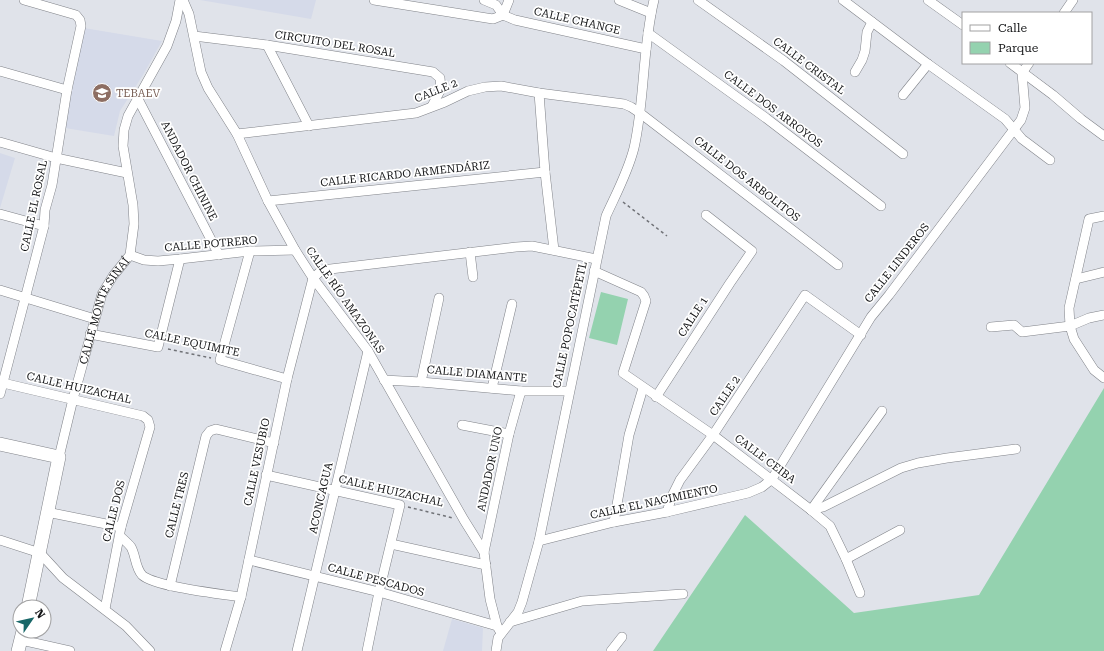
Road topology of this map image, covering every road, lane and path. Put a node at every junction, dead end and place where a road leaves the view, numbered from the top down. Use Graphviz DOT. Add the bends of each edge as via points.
graph roads {
  1 [pos="24,0"];
  2 [pos="180,0"];
  3 [pos="183,0"];
  4 [pos="377,0"];
  5 [pos="484,0"];
  6 [pos="509,0"];
  7 [pos="619,0"];
  8 [pos="654,0"];
  9 [pos="698,0"];
  10 [pos="843,0"];
  11 [pos="928,0"];
  12 [pos="1073,0"];
  13 [pos="41,2"];
  14 [pos="1065,12"];
  15 [pos="650,13"];
  16 [pos="503,14"];
  17 [pos="872,22"];
  18 [pos="962,24"];
  19 [pos="648,33"];
  20 [pos="194,36"];
  21 [pos="266,45"];
  22 [pos="646,49"];
  23 [pos="928,64"];
  24 [pos="1011,64"];
  25 [pos="1028,64"];
  26 [pos="0,71"];
  27 [pos="855,72"];
  28 [pos="1022,73"];
  29 [pos="67,90"];
  30 [pos="539,93"];
  31 [pos="903,94"];
  32 [pos="138,99"];
  33 [pos="432,106"];
  34 [pos="640,113"];
  35 [pos="309,126"];
  36 [pos="1014,130"];
  37 [pos="237,134"];
  38 [pos="1104,136"];
  39 [pos="0,142"];
  40 [pos="903,154"];
  41 [pos="56,158"];
  42 [pos="1050,160"];
  43 [pos="544,172"];
  44 [pos="128,173"];
  45 [pos="615,196"];
  46 [pos="268,201"];
  47 [pos="881,206"];
  48 [pos="0,214"];
  49 [pos="706,215"];
  50 [pos="1104,216"];
  51 [pos="44,226"];
  52 [pos="667,236"];
  53 [pos="295,250"];
  54 [pos="554,250"];
  55 [pos="250,251"];
  56 [pos="470,252"];
  57 [pos="219,254"];
  58 [pos="130,255"];
  59 [pos="180,259"];
  60 [pos="596,259"];
  61 [pos="838,265"];
  62 [pos="594,271"];
  63 [pos="1104,272"];
  64 [pos="473,276"];
  65 [pos="313,278"];
  66 [pos="1076,279"];
  67 [pos="0,290"];
  68 [pos="25,298"];
  69 [pos="439,298"];
  70 [pos="512,304"];
  71 [pos="1104,315"];
  72 [pos="94,319"];
  73 [pos="1070,326"];
  74 [pos="990,327"];
  75 [pos="90,334"];
  76 [pos="861,335"];
  77 [pos="158,347"];
  78 [pos="368,351"];
  79 [pos="220,360"];
  80 [pos="4,365"];
  81 [pos="1104,378"];
  82 [pos="287,379"];
  83 [pos="384,380"];
  84 [pos="421,382"];
  85 [pos="2,383"];
  86 [pos="492,388"];
  87 [pos="643,388"];
  88 [pos="569,390"];
  89 [pos="521,391"];
  90 [pos="0,394"];
  91 [pos="656,397"];
  92 [pos="72,399"];
  93 [pos="882,411"];
  94 [pos="148,420"];
  95 [pos="462,425"];
  96 [pos="509,434"];
  97 [pos="713,435"];
  98 [pos="274,443"];
  99 [pos="0,444"];
  100 [pos="1016,449"];
  101 [pos="58,457"];
  102 [pos="266,475"];
  103 [pos="772,479"];
  104 [pos="335,490"];
  105 [pos="400,505"];
  106 [pos="811,510"];
  107 [pos="47,512"];
  108 [pos="667,512"];
  109 [pos="464,520"];
  110 [pos="614,522"];
  111 [pos="900,530"];
  112 [pos="121,532"];
  113 [pos="0,540"];
  114 [pos="539,541"];
  115 [pos="391,544"];
  116 [pos="484,552"];
  117 [pos="40,553"];
  118 [pos="846,558"];
  119 [pos="249,560"];
  120 [pos="486,565"];
  121 [pos="315,577"];
  122 [pos="170,586"];
  123 [pos="379,592"];
  124 [pos="860,593"];
  125 [pos="683,594"];
  126 [pos="241,597"];
  127 [pos="30,599"];
  128 [pos="105,609"];
  129 [pos="510,622"];
  130 [pos="499,629"];
  131 [pos="622,637"];
  132 [pos="21,641"];
  133 [pos="148,650"];
  134 [pos="70,651"];
  135 [pos="225,651"];
  136 [pos="297,651"];
  137 [pos="367,651"];
  138 [pos="496,651"];
  139 [pos="611,651"];
  1 -- 13 [label="street"];
  2 -- 32 [label="street, CALLE MONTE SINAÍ" via="167,46"];
  3 -- 20 [label="street, CALLE RÍO AMAZONAS"];
  4 -- 16 [label="street" via="493,19"];
  5 -- 16 [label="street, CALLE CHANGE" via="496,5"];
  6 -- 16 [label="street"];
  7 -- 15 [label="street"];
  8 -- 15 [label="street, CALLE POPOCATÉPETL"];
  9 -- 40 [label="street, CALLE CRISTAL" via="784,61"];
  10 -- 17 [label="street"];
  11 -- 18 [label="street"];
  12 -- 14 [label="street"];
  13 -- 29 [label="street, CALLE EL ROSAL" via="76,15 80,20 81,26"];
  15 -- 19 [label="street, CALLE POPOCATÉPETL"];
  16 -- 22 [label="street, CALLE CHANGE" via="514,20"];
  17 -- 23 [label="street"];
  17 -- 27 [label="street" via="867,32 862,60"];
  19 -- 22 [label="street, CALLE POPOCATÉPETL"];
  19 -- 47 [label="street, CALLE DOS ARROYOS" via="766,118"];
  20 -- 21 [label="street, CIRCUITO DEL ROSAL"];
  20 -- 37 [label="street, CALLE RÍO AMAZONAS" via="200,72"];
  21 -- 33 [label="street, CIRCUITO DEL ROSAL" via="433,72 440,78 441,89"];
  21 -- 35 [label="street"];
  22 -- 34 [label="street, CALLE POPOCATÉPETL"];
  23 -- 31 [label="street"];
  23 -- 36 [label="street" via="1005,119"];
  24 -- 28 [label="street"];
  25 -- 28 [label="street"];
  26 -- 29 [label="street"];
  28 -- 36 [label="street, CALLE LINDEROS" via="1025,108"];
  28 -- 38 [label="street"];
  29 -- 41 [label="street, CALLE EL ROSAL"];
  30 -- 33 [label="street, CALLE 2" via="501,86 484,87"];
  30 -- 34 [label="street, CALLE 2" via="624,104"];
  30 -- 43 [label="street"];
  32 -- 44 [label="street, CALLE MONTE SINAÍ" via="128,116 124,130 123,146"];
  32 -- 57 [label="street, ANDADOR CHININE"];
  33 -- 35 [label="street, CALLE 2" via="416,113"];
  34 -- 45 [label="street, CALLE POPOCATÉPETL" via="634,148"];
  34 -- 61 [label="street, CALLE DOS ARBOLITOS"];
  35 -- 37 [label="street, CALLE 2"];
  36 -- 42 [label="street"];
  36 -- 76 [label="street, CALLE LINDEROS" via="870,317"];
  37 -- 46 [label="street, CALLE RÍO AMAZONAS"];
  39 -- 41 [label="street"];
  41 -- 44 [label="street"];
  41 -- 51 [label="street, CALLE EL ROSAL"];
  43 -- 46 [label="street, CALLE RICARDO ARMENDÁRIZ"];
  43 -- 54 [label="street"];
  44 -- 58 [label="street, CALLE MONTE SINAÍ" via="134,224"];
  45 -- 52 [label="path"];
  45 -- 60 [label="street, CALLE POPOCATÉPETL" via="606,216"];
  46 -- 53 [label="street, CALLE RÍO AMAZONAS"];
  48 -- 51 [label="street"];
  49 -- 91 [label="street, CALLE 1" via="752,251"];
  50 -- 66 [label="street" via="1089,220"];
  51 -- 68 [label="street, CALLE EL ROSAL"];
  53 -- 55 [label="street, CALLE POTRERO"];
  53 -- 65 [label="street, CALLE RÍO AMAZONAS"];
  54 -- 56 [label="street" via="532,246"];
  54 -- 60 [label="street"];
  55 -- 57 [label="street, CALLE POTRERO"];
  55 -- 79 [label="street"];
  56 -- 64 [label="street"];
  56 -- 65 [label="street" via="322,270"];
  57 -- 59 [label="street, CALLE POTRERO"];
  58 -- 59 [label="street, CALLE POTRERO" via="144,260"];
  58 -- 72 [label="street, CALLE MONTE SINAÍ" via="102,294"];
  59 -- 77 [label="street"];
  60 -- 62 [label="street, CALLE POPOCATÉPETL"];
  62 -- 87 [label="street, CALLE CEIBA" via="641,292 644,296 646,301 623,373"];
  62 -- 88 [label="street, CALLE POPOCATÉPETL"];
  63 -- 66 [label="street"];
  65 -- 78 [label="street, CALLE RÍO AMAZONAS"];
  65 -- 82 [label="street, CALLE VESUBIO"];
  66 -- 73 [label="street" via="1070,308"];
  67 -- 68 [label="street"];
  68 -- 72 [label="street"];
  68 -- 80 [label="street, CALLE EL ROSAL"];
  69 -- 84 [label="street"];
  70 -- 86 [label="street"];
  71 -- 73 [label="street"];
  72 -- 75 [label="street, CALLE MONTE SINAÍ"];
  73 -- 74 [label="street" via="1022,332 1014,325"];
  73 -- 81 [label="street" via="1074,339 1094,370"];
  75 -- 77 [label="street, CALLE EQUIMITE"];
  75 -- 92 [label="street, CALLE MONTE SINAÍ"];
  76 -- 97 [label="street, CALLE 2" via="805,295"];
  76 -- 103 [label="street, CALLE LINDEROS"];
  77 -- 79 [label="path, CALLE EQUIMITE"];
  78 -- 83 [label="street, CALLE RÍO AMAZONAS"];
  78 -- 104 [label="street, ACONCAGUA"];
  79 -- 82 [label="street, CALLE EQUIMITE"];
  80 -- 85 [label="street, CALLE EL ROSAL"];
  82 -- 98 [label="street, CALLE VESUBIO"];
  83 -- 84 [label="street, CALLE DIAMANTE"];
  83 -- 109 [label="street, CALLE RÍO AMAZONAS"];
  84 -- 86 [label="street, CALLE DIAMANTE"];
  85 -- 90 [label="street, CALLE EL ROSAL"];
  85 -- 92 [label="street, CALLE HUIZACHAL"];
  86 -- 89 [label="street, CALLE DIAMANTE"];
  87 -- 91 [label="street, CALLE CEIBA"];
  87 -- 110 [label="street" via="629,435"];
  88 -- 89 [label="street, CALLE DIAMANTE"];
  88 -- 114 [label="street, CALLE POPOCATÉPETL"];
  89 -- 96 [label="street, ANDADOR UNO"];
  91 -- 97 [label="street, CALLE CEIBA"];
  92 -- 94 [label="street, CALLE HUIZACHAL" via="143,416"];
  92 -- 101 [label="street, CALLE MONTE SINAÍ"];
  93 -- 106 [label="street"];
  94 -- 112 [label="street, CALLE DOS" via="150,427"];
  95 -- 96 [label="street"];
  96 -- 116 [label="street, ANDADOR UNO"];
  97 -- 103 [label="street, CALLE CEIBA"];
  97 -- 108 [label="street, CALLE 2" via="680,480"];
  98 -- 102 [label="street, CALLE VESUBIO"];
  98 -- 122 [label="street, CALLE TRES" via="216,429 206,436"];
  99 -- 101 [label="main road"];
  100 -- 106 [label="street" via="947,458 901,468 823,507"];
  101 -- 107 [label="main road, CALLE MONTE SINAÍ"];
  102 -- 104 [label="street, CALLE HUIZACHAL"];
  102 -- 119 [label="street, CALLE VESUBIO"];
  103 -- 106 [label="street, CALLE CEIBA"];
  103 -- 108 [label="street, CALLE EL NACIMIENTO" via="748,493"];
  104 -- 105 [label="street, CALLE HUIZACHAL"];
  104 -- 121 [label="street, ACONCAGUA"];
  105 -- 109 [label="path, CALLE HUIZACHAL"];
  105 -- 115 [label="street"];
  106 -- 118 [label="street, CALLE CEIBA" via="830,526"];
  107 -- 112 [label="street"];
  107 -- 117 [label="main road, CALLE MONTE SINAÍ"];
  108 -- 110 [label="street, CALLE EL NACIMIENTO"];
  109 -- 116 [label="street, CALLE RÍO AMAZONAS"];
  110 -- 114 [label="street, CALLE EL NACIMIENTO"];
  111 -- 118 [label="street"];
  112 -- 122 [label="street" via="130,546 137,568 143,575 150,581"];
  112 -- 128 [label="street, CALLE DOS"];
  113 -- 117 [label="street"];
  114 -- 129 [label="street, CALLE POPOCATÉPETL" via="522,602"];
  115 -- 120 [label="street"];
  115 -- 123 [label="street"];
  116 -- 120 [label="street, CALLE RÍO AMAZONAS"];
  117 -- 127 [label="main road, CALLE MONTE SINAÍ"];
  117 -- 128 [label="street" via="64,578"];
  118 -- 124 [label="street, CALLE CEIBA"];
  119 -- 121 [label="street, CALLE PESCADOS"];
  119 -- 126 [label="street, CALLE VESUBIO"];
  120 -- 130 [label="street, CALLE RÍO AMAZONAS" via="490,600"];
  121 -- 123 [label="street, CALLE PESCADOS"];
  121 -- 136 [label="street, ACONCAGUA"];
  122 -- 126 [label="street"];
  123 -- 130 [label="street, CALLE PESCADOS"];
  123 -- 137 [label="street"];
  125 -- 129 [label="street" via="582,601"];
  126 -- 135 [label="street, CALLE VESUBIO"];
  128 -- 133 [label="street" via="126,626"];
  129 -- 130 [label="street, CALLE POPOCATÉPETL"];
  130 -- 138 [label="street, CALLE POPOCATÉPETL"];
  131 -- 139 [label="street"];
  132 -- 134 [label="street"];
}
